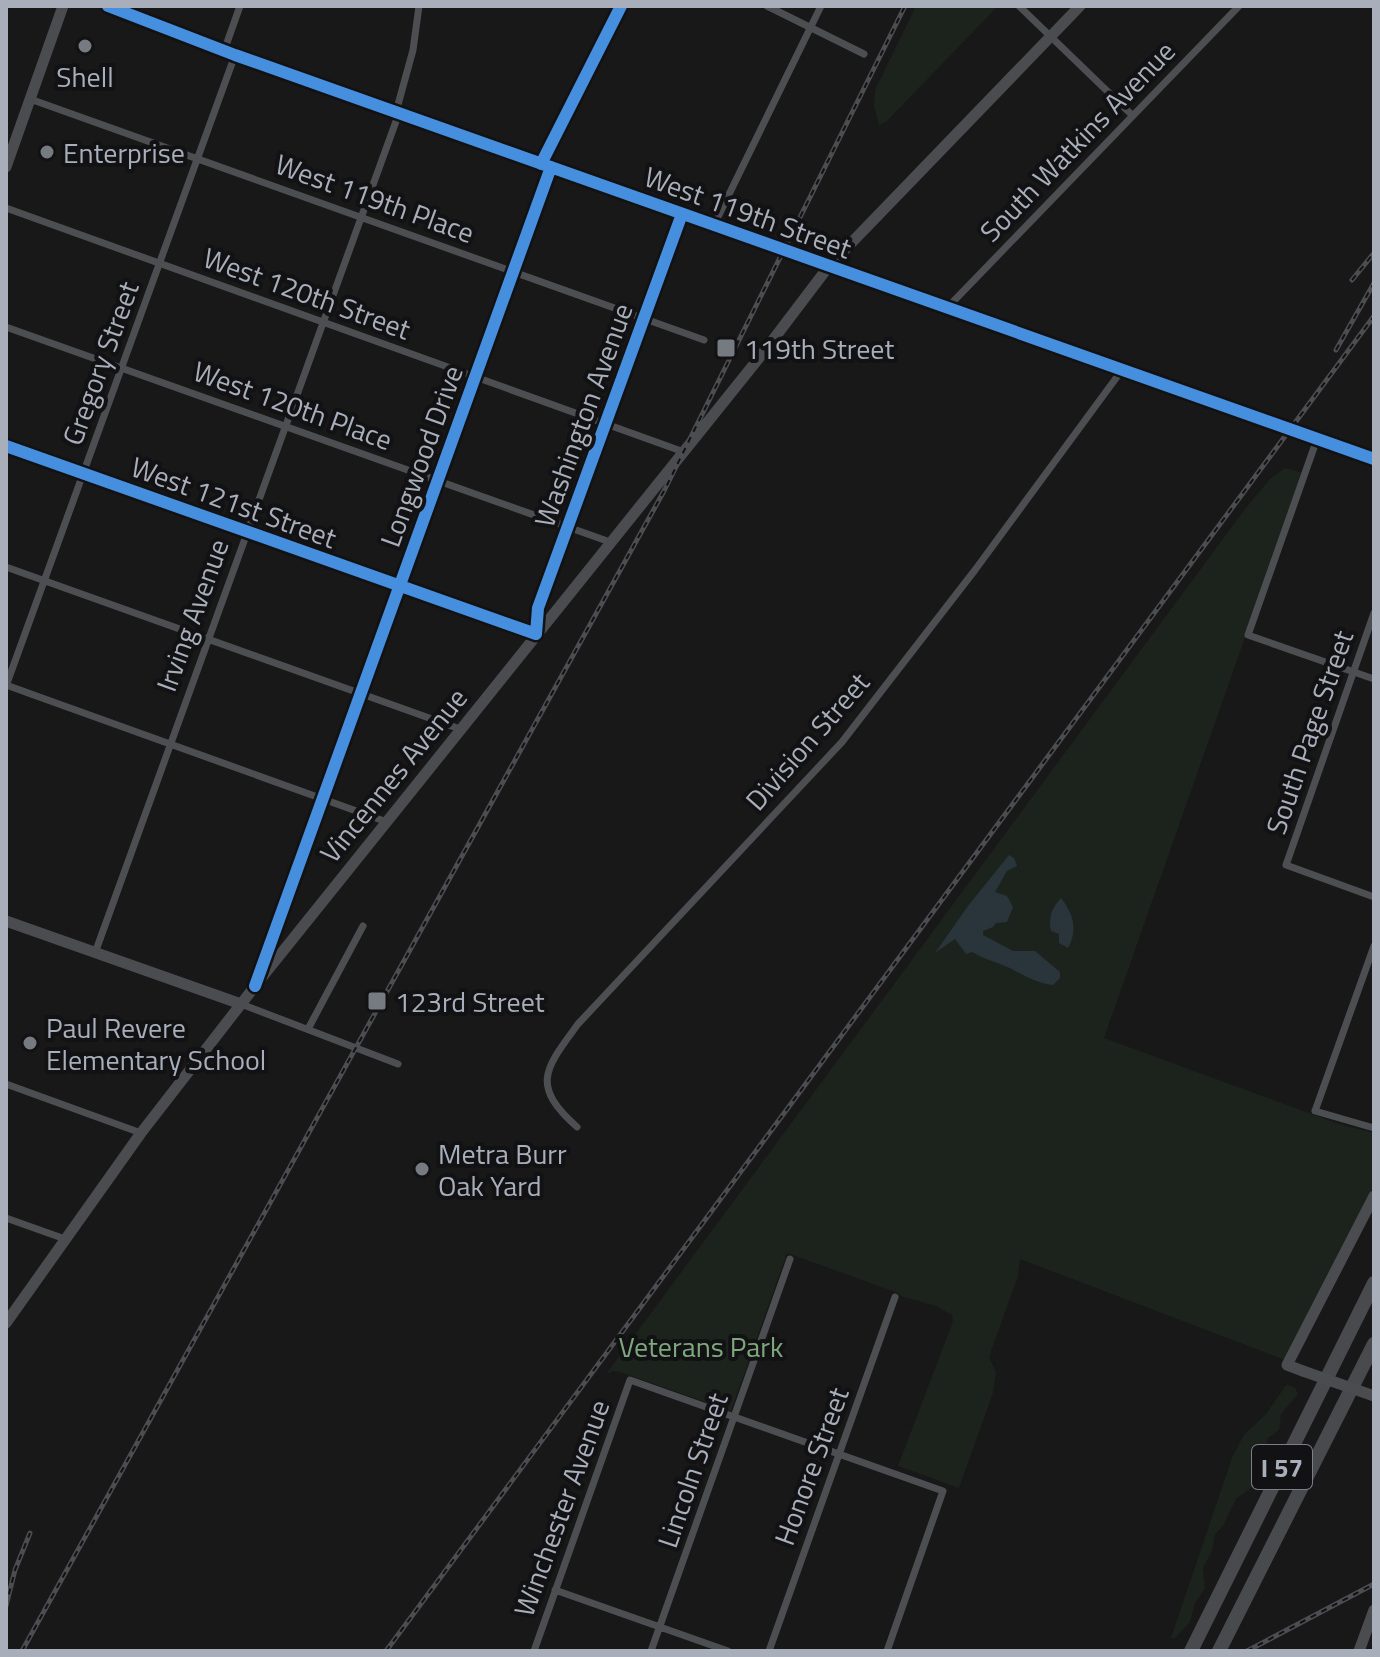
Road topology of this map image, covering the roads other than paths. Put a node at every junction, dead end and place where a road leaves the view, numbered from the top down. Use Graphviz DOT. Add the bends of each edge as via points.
graph roads {
  1 [pos="63,6"];
  2 [pos="108,6"];
  3 [pos="240,6"];
  4 [pos="419,6"];
  5 [pos="621,6"];
  6 [pos="767,6"];
  7 [pos="821,6"];
  8 [pos="1019,6"];
  9 [pos="1080,6"];
  10 [pos="1239,6"];
  11 [pos="811,28"];
  12 [pos="1050,36"];
  13 [pos="230,53"];
  14 [pos="864,54"];
  15 [pos="30,99"];
  16 [pos="398,113"];
  17 [pos="1132,115"];
  18 [pos="198,159"];
  19 [pos="546,166"];
  20 [pos="6,167"];
  21 [pos="6,208"];
  22 [pos="682,214"];
  23 [pos="362,217"];
  24 [pos="714,225"];
  25 [pos="160,263"];
  26 [pos="829,266"];
  27 [pos="514,271"];
  28 [pos="947,308"];
  29 [pos="644,318"];
  30 [pos="324,322"];
  31 [pos="6,327"];
  32 [pos="704,340"];
  33 [pos="122,367"];
  34 [pos="1122,370"];
  35 [pos="475,377"];
  36 [pos="606,424"];
  37 [pos="286,426"];
  38 [pos="1317,439"];
  39 [pos="6,446"];
  40 [pos="684,452"];
  41 [pos="1374,459"];
  42 [pos="83,474"];
  43 [pos="438,480"];
  44 [pos="568,527"];
  45 [pos="248,532"];
  46 [pos="610,542"];
  47 [pos="6,567"];
  48 [pos="44,581"];
  49 [pos="400,586"];
  50 [pos="1374,613"];
  51 [pos="536,634"];
  52 [pos="209,639"];
  53 [pos="1354,672"];
  54 [pos="1374,679"];
  55 [pos="6,685"];
  56 [pos="360,693"];
  57 [pos="460,729"];
  58 [pos="171,744"];
  59 [pos="323,798"];
  60 [pos="387,822"];
  61 [pos="1374,897"];
  62 [pos="6,921"];
  63 [pos="363,926"];
  64 [pos="1374,946"];
  65 [pos="95,953"];
  66 [pos="255,986"];
  67 [pos="241,1004"];
  68 [pos="308,1029"];
  69 [pos="398,1064"];
  70 [pos="6,1084"];
  71 [pos="577,1127"];
  72 [pos="1374,1128"];
  73 [pos="141,1133"];
  74 [pos="1374,1196"];
  75 [pos="6,1218"];
  76 [pos="65,1239"];
  77 [pos="790,1259"];
  78 [pos="1374,1283"];
  79 [pos="895,1297"];
  80 [pos="6,1323"];
  81 [pos="1374,1344"];
  82 [pos="1374,1396"];
  83 [pos="734,1417"];
  84 [pos="839,1454"];
  85 [pos="1260,1569"];
  86 [pos="555,1590"];
  87 [pos="1374,1610"];
  88 [pos="660,1627"];
  89 [pos="1365,1645"];
  90 [pos="534,1651"];
  91 [pos="651,1651"];
  92 [pos="728,1651"];
  93 [pos="769,1651"];
  94 [pos="887,1651"];
  95 [pos="1191,1651"];
  96 [pos="1219,1651"];
  97 [pos="1228,1651"];
  1 -- 15 [label="main road"];
  2 -- 13 [label="main road, West 119th Street"];
  3 -- 13 [label="street, Gregory Street"];
  4 -- 16 [label="street, Irving Avenue"];
  5 -- 19 [label="main road"];
  6 -- 11 [label="street"];
  7 -- 11 [label="street"];
  8 -- 12 [label="street"];
  9 -- 12 [label="main road, Vincennes Avenue"];
  10 -- 17 [label="street, South Watkins Avenue"];
  11 -- 14 [label="street"];
  11 -- 24 [label="street"];
  12 -- 17 [label="street"];
  12 -- 26 [label="main road, Vincennes Avenue"];
  13 -- 16 [label="main road, West 119th Street"];
  13 -- 18 [label="street, Gregory Street"];
  15 -- 18 [label="street, West 119th Place"];
  15 -- 20 [label="main road"];
  16 -- 19 [label="main road, West 119th Street"];
  16 -- 23 [label="street, Irving Avenue"];
  17 -- 28 [label="street, South Watkins Avenue"];
  18 -- 23 [label="street, West 119th Place"];
  18 -- 25 [label="street, Gregory Street"];
  19 -- 22 [label="main road, West 119th Street"];
  19 -- 27 [label="street, Longwood Drive"];
  21 -- 25 [label="street, West 120th Street"];
  22 -- 24 [label="main road, West 119th Street"];
  22 -- 29 [label="street, Washington Avenue"];
  23 -- 27 [label="street, West 119th Place"];
  23 -- 30 [label="street, Irving Avenue"];
  24 -- 26 [label="main road, West 119th Street"];
  25 -- 30 [label="street, West 120th Street"];
  25 -- 33 [label="street, Gregory Street"];
  26 -- 28 [label="main road, West 119th Street"];
  26 -- 40 [label="main road, Vincennes Avenue"];
  27 -- 29 [label="street, West 119th Place"];
  27 -- 35 [label="street, Longwood Drive"];
  28 -- 34 [label="main road, West 119th Street"];
  29 -- 32 [label="street, West 119th Place"];
  29 -- 36 [label="street, Washington Avenue"];
  30 -- 35 [label="street, West 120th Street"];
  30 -- 37 [label="street, Irving Avenue"];
  31 -- 33 [label="street, West 120th Place"];
  33 -- 37 [label="street, West 120th Place"];
  33 -- 42 [label="street, Gregory Street"];
  34 -- 38 [label="main road, West 119th Street"];
  34 -- 71 [label="street, Division Street" via="842,742 554,1056 545,1076 549,1093"];
  35 -- 36 [label="street, West 120th Street"];
  35 -- 43 [label="street, Longwood Drive"];
  36 -- 40 [label="street, West 120th Street"];
  36 -- 44 [label="street, Washington Avenue"];
  37 -- 43 [label="street, West 120th Place"];
  37 -- 45 [label="street, Irving Avenue"];
  38 -- 41 [label="main road, West 119th Street"];
  38 -- 53 [label="street" via="1248,635"];
  39 -- 42 [label="street, West 121st Street"];
  40 -- 46 [label="main road, Vincennes Avenue"];
  42 -- 45 [label="street, West 121st Street"];
  42 -- 48 [label="street, Gregory Street"];
  43 -- 44 [label="street, West 120th Place"];
  43 -- 49 [label="street, Longwood Drive"];
  44 -- 46 [label="street, West 120th Place"];
  44 -- 51 [label="street, Washington Avenue" via="538,608"];
  45 -- 49 [label="street, West 121st Street"];
  45 -- 52 [label="street, Irving Avenue"];
  46 -- 51 [label="main road, Vincennes Avenue"];
  47 -- 48 [label="street"];
  48 -- 52 [label="street"];
  48 -- 55 [label="street, Gregory Street"];
  49 -- 51 [label="street, West 121st Street"];
  49 -- 56 [label="street, Longwood Drive"];
  50 -- 53 [label="street, South Page Street"];
  51 -- 57 [label="main road, Vincennes Avenue"];
  52 -- 56 [label="street"];
  52 -- 58 [label="street, Irving Avenue"];
  53 -- 54 [label="street"];
  53 -- 61 [label="street, South Page Street" via="1286,865"];
  55 -- 58 [label="street"];
  56 -- 57 [label="street"];
  56 -- 59 [label="street, Longwood Drive"];
  57 -- 60 [label="main road, Vincennes Avenue"];
  58 -- 59 [label="street"];
  58 -- 65 [label="street, Irving Avenue"];
  59 -- 60 [label="street"];
  59 -- 66 [label="street, Longwood Drive"];
  60 -- 66 [label="main road, Vincennes Avenue"];
  62 -- 65 [label="main road"];
  63 -- 68 [label="street"];
  64 -- 72 [label="street" via="1315,1111"];
  65 -- 67 [label="main road"];
  66 -- 67 [label="main road, Vincennes Avenue"];
  67 -- 68 [label="street"];
  67 -- 73 [label="main road, Vincennes Avenue"];
  68 -- 69 [label="street"];
  70 -- 73 [label="street"];
  73 -- 76 [label="main road, Vincennes Avenue"];
  74 -- 82 [label="main road, bridge" via="1287,1365"];
  75 -- 76 [label="street"];
  76 -- 80 [label="main road, Vincennes Avenue"];
  77 -- 83 [label="street, Lincoln Street"];
  78 -- 95 [label="highway, I 57"];
  79 -- 84 [label="street, Honore Street"];
  81 -- 85 [label="highway, I 57"];
  83 -- 84 [label="street"];
  83 -- 86 [label="street, Winchester Avenue" via="630,1380"];
  83 -- 88 [label="street, Lincoln Street"];
  84 -- 93 [label="street, Honore Street"];
  84 -- 94 [label="street" via="943,1491"];
  85 -- 96 [label="highway, I 57"];
  85 -- 97 [label="highway"];
  86 -- 88 [label="street"];
  86 -- 90 [label="street, Winchester Avenue"];
  87 -- 89 [label="main road"];
  88 -- 91 [label="street, Lincoln Street"];
  88 -- 92 [label="street"];
}
